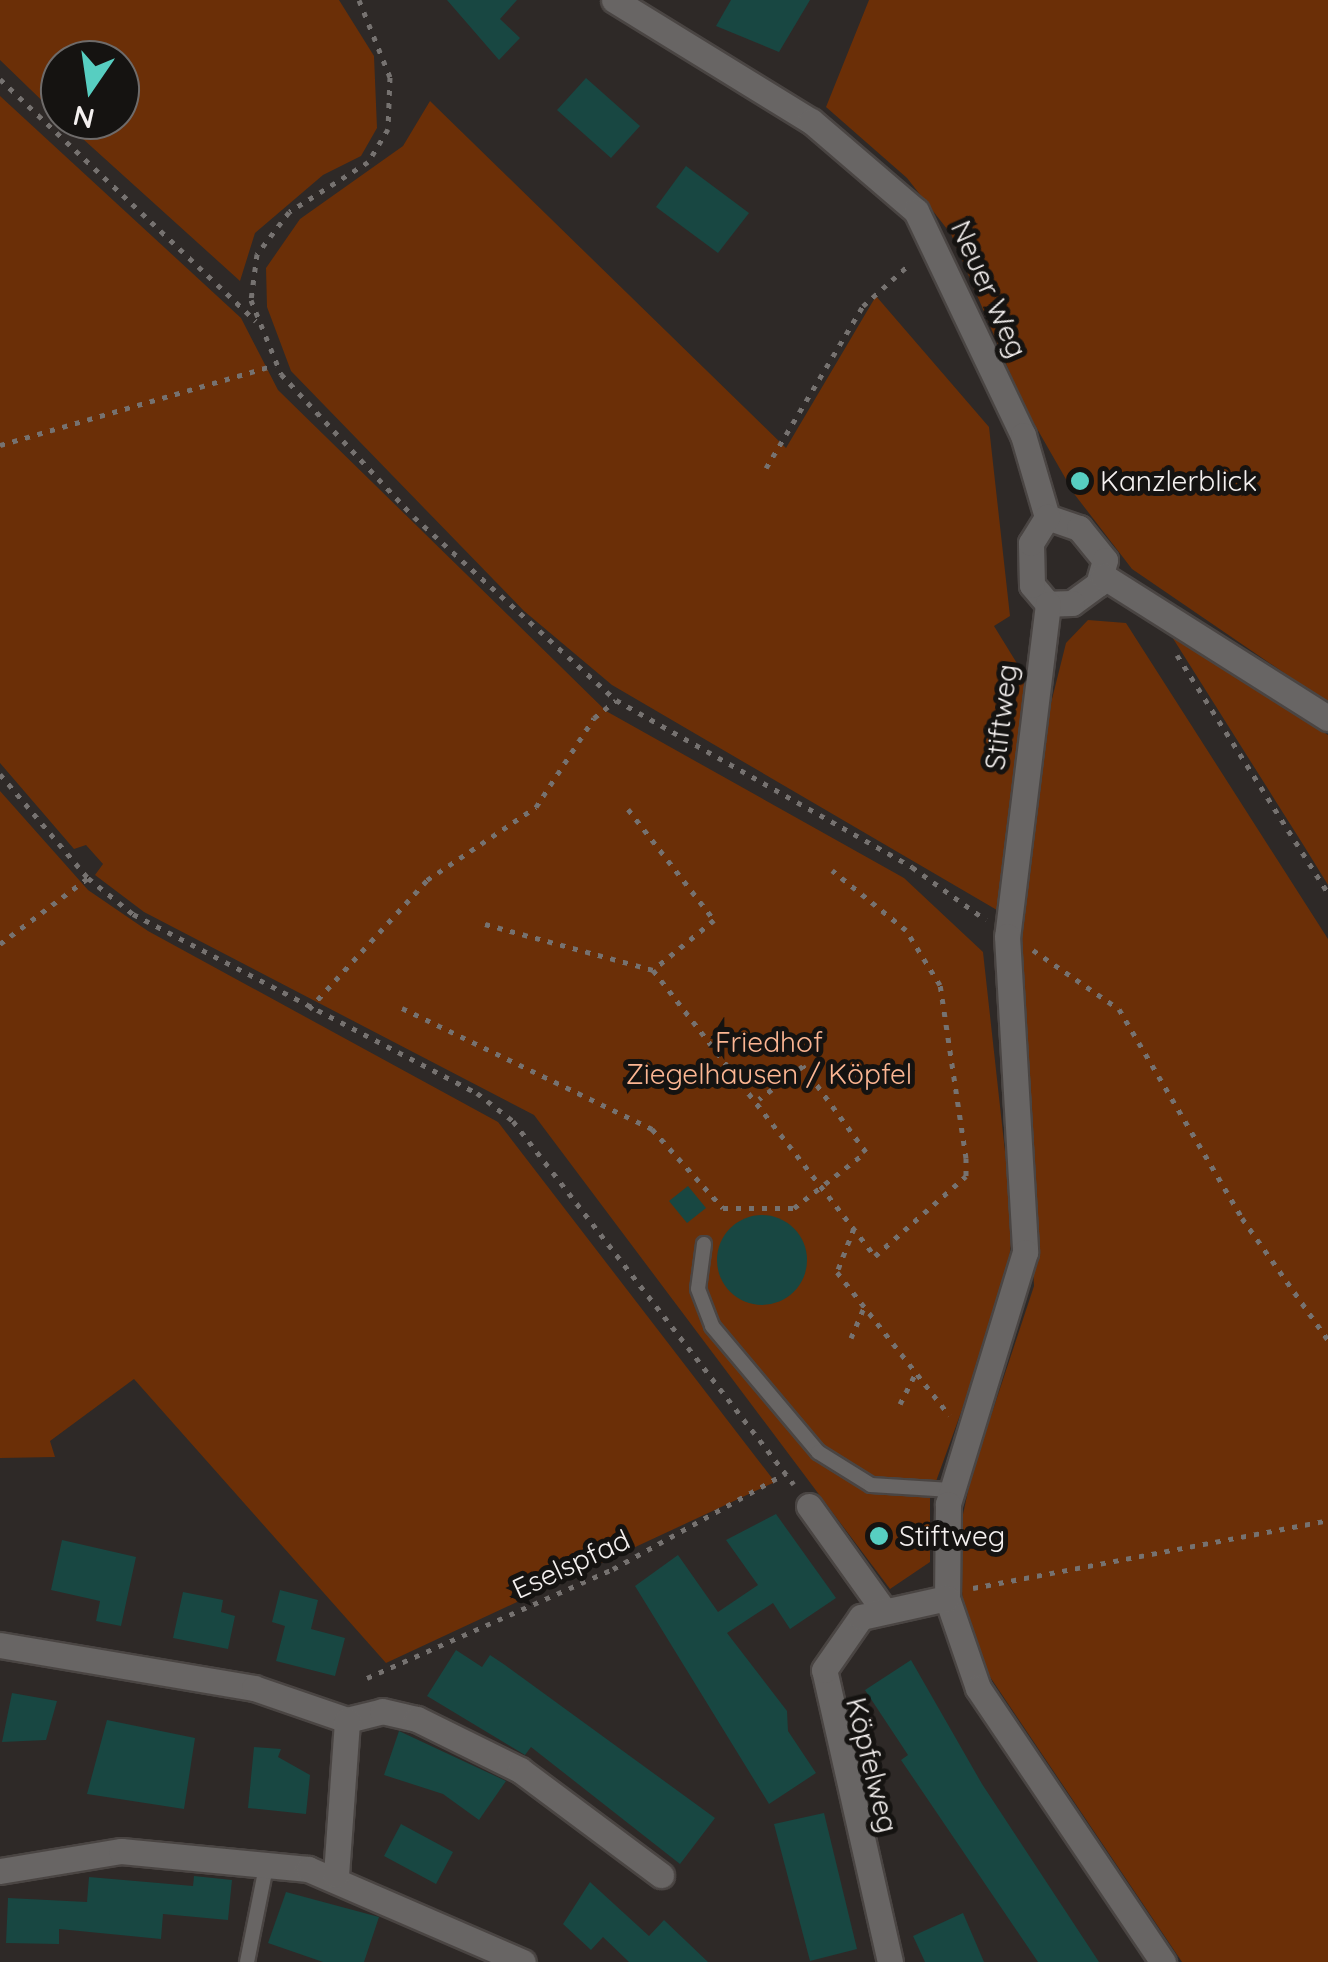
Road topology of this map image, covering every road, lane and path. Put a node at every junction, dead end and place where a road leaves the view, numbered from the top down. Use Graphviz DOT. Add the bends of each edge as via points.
graph roads {
  1 [pos="359,0"];
  2 [pos="614,0"];
  3 [pos="0,79"];
  4 [pos="938,244"];
  5 [pos="258,323"];
  6 [pos="275,365"];
  7 [pos="0,445"];
  8 [pos="766,468"];
  9 [pos="1048,518"];
  10 [pos="1103,576"];
  11 [pos="1048,604"];
  12 [pos="1155,604"];
  13 [pos="616,700"];
  14 [pos="1328,718"];
  15 [pos="0,774"];
  16 [pos="628,809"];
  17 [pos="832,870"];
  18 [pos="88,878"];
  19 [pos="1328,893"];
  20 [pos="485,924"];
  21 [pos="1007,931"];
  22 [pos="0,944"];
  23 [pos="653,970"];
  24 [pos="402,1008"];
  25 [pos="308,1009"];
  26 [pos="758,1099"];
  27 [pos="824,1186"];
  28 [pos="854,1228"];
  29 [pos="704,1244"];
  30 [pos="864,1307"];
  31 [pos="851,1338"];
  32 [pos="1328,1340"];
  33 [pos="917,1371"];
  34 [pos="900,1404"];
  35 [pos="968,1436"];
  36 [pos="786,1473"];
  37 [pos="951,1490"];
  38 [pos="809,1506"];
  39 [pos="1328,1520"];
  40 [pos="947,1598"];
  41 [pos="882,1608"];
  42 [pos="0,1646"];
  43 [pos="367,1678"];
  44 [pos="347,1720"];
  45 [pos="267,1862"];
  46 [pos="0,1871"];
  47 [pos="336,1875"];
  48 [pos="660,1876"];
  49 [pos="246,1962"];
  50 [pos="523,1962"];
  51 [pos="890,1962"];
  52 [pos="1162,1962"];
  1 -- 5 [label="path" via="390,77 388,129 368,162 289,212 265,241 250,290"];
  2 -- 4 [label="street, Neuer Weg" via="846,146 904,197"];
  3 -- 5 [label="path"];
  4 -- 8 [label="path" via="863,306"];
  4 -- 9 [label="street, Neuer Weg" via="1023,436"];
  5 -- 6 [label="path"];
  6 -- 7 [label="path"];
  6 -- 13 [label="path" via="414,517"];
  9 -- 10 [label="street" via="1089,536 1104,556"];
  9 -- 11 [label="street" via="1034,530 1029,560 1035,592"];
  10 -- 11 [label="street" via="1072,604"];
  10 -- 12 [label="street"];
  11 -- 21 [label="street, Stiftweg"];
  12 -- 14 [label="street"];
  12 -- 19 [label="path" via="1156,623"];
  13 -- 21 [label="path"];
  13 -- 25 [label="path" via="594,718 536,806 427,880"];
  15 -- 18 [label="path"];
  16 -- 23 [label="path" via="714,920"];
  17 -- 28 [label="path" via="906,930 940,985 966,1158 966,1176 875,1256"];
  18 -- 22 [label="path"];
  18 -- 25 [label="path" via="133,914"];
  20 -- 23 [label="path"];
  21 -- 32 [label="path" via="1119,1009 1242,1218"];
  21 -- 35 [label="street, Stiftweg" via="1025,1252"];
  23 -- 26 [label="path"];
  24 -- 27 [label="path" via="652,1128 723,1208 794,1208"];
  25 -- 36 [label="path" via="477,1093 513,1120"];
  26 -- 27 [label="path"];
  26 -- 27 [label="path" via="803,1066 866,1152"];
  27 -- 28 [label="path"];
  28 -- 30 [label="path" via="837,1272"];
  29 -- 37 [label="lane" via="698,1289 707,1317 818,1452 871,1485"];
  30 -- 31 [label="path"];
  30 -- 33 [label="path"];
  33 -- 34 [label="path"];
  33 -- 35 [label="path"];
  35 -- 37 [label="street, Stiftweg"];
  36 -- 38 [label="path"];
  36 -- 43 [label="path, Eselspfad" via="613,1569"];
  37 -- 40 [label="street, Stiftweg"];
  38 -- 41 [label="street"];
  39 -- 40 [label="path" via="1082,1563"];
  40 -- 41 [label="street, Köpfelweg"];
  40 -- 52 [label="street, Stiftweg" via="978,1688"];
  41 -- 51 [label="street, Köpfelweg" via="847,1626 822,1694"];
  42 -- 44 [label="street" via="254,1688"];
  44 -- 47 [label="street"];
  44 -- 48 [label="street" via="382,1711 417,1719 520,1770"];
  45 -- 46 [label="street" via="121,1851"];
  45 -- 47 [label="street"];
  45 -- 49 [label="lane"];
  47 -- 50 [label="street"];
}
